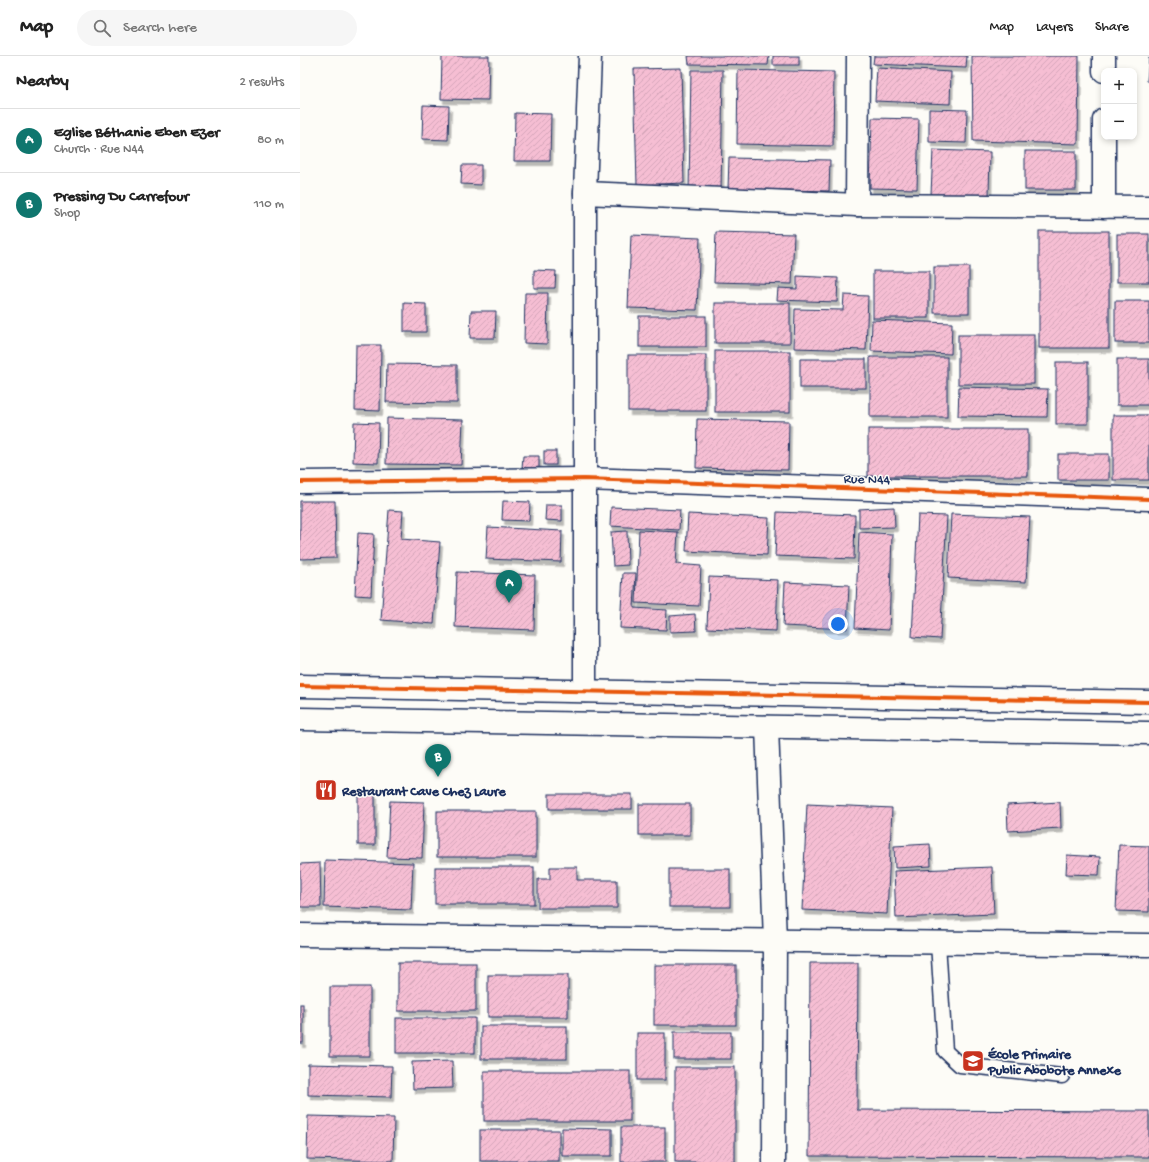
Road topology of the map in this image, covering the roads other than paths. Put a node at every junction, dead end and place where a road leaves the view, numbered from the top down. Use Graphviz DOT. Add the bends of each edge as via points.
graph roads {
  1 [pos="590,56"];
  2 [pos="858,56"];
  3 [pos="1104,56"];
  4 [pos="1104,68"];
  5 [pos="1104,140"];
  6 [pos="585,193"];
  7 [pos="857,205"];
  8 [pos="1104,206"];
  9 [pos="1149,207"];
  10 [pos="585,479"];
  11 [pos="300,482"];
  12 [pos="1149,499"];
  13 [pos="300,686"];
  14 [pos="585,691"];
  15 [pos="1149,702"];
  16 [pos="300,719"];
  17 [pos="767,727"];
  18 [pos="1149,733"];
  19 [pos="300,934"];
  20 [pos="775,941"];
  21 [pos="938,943"];
  22 [pos="1149,945"];
  23 [pos="1062,1076"];
  24 [pos="774,1162"];
  1 -- 6 [label="street"];
  2 -- 7 [label="street"];
  3 -- 4 [label="street"];
  5 -- 8 [label="street"];
  6 -- 7 [label="street"];
  6 -- 10 [label="street"];
  7 -- 8 [label="street"];
  8 -- 9 [label="street"];
  10 -- 11 [label="street, Rue N44"];
  10 -- 12 [label="street, Rue N44"];
  10 -- 14 [label="street"];
  13 -- 14 [label="street"];
  14 -- 15 [label="street"];
  16 -- 17 [label="street"];
  17 -- 18 [label="street"];
  17 -- 20 [label="street"];
  19 -- 20 [label="street"];
  20 -- 21 [label="street"];
  20 -- 24 [label="street"];
  21 -- 22 [label="street"];
  21 -- 23 [label="lane" via="945,1051 960,1065"];
}
